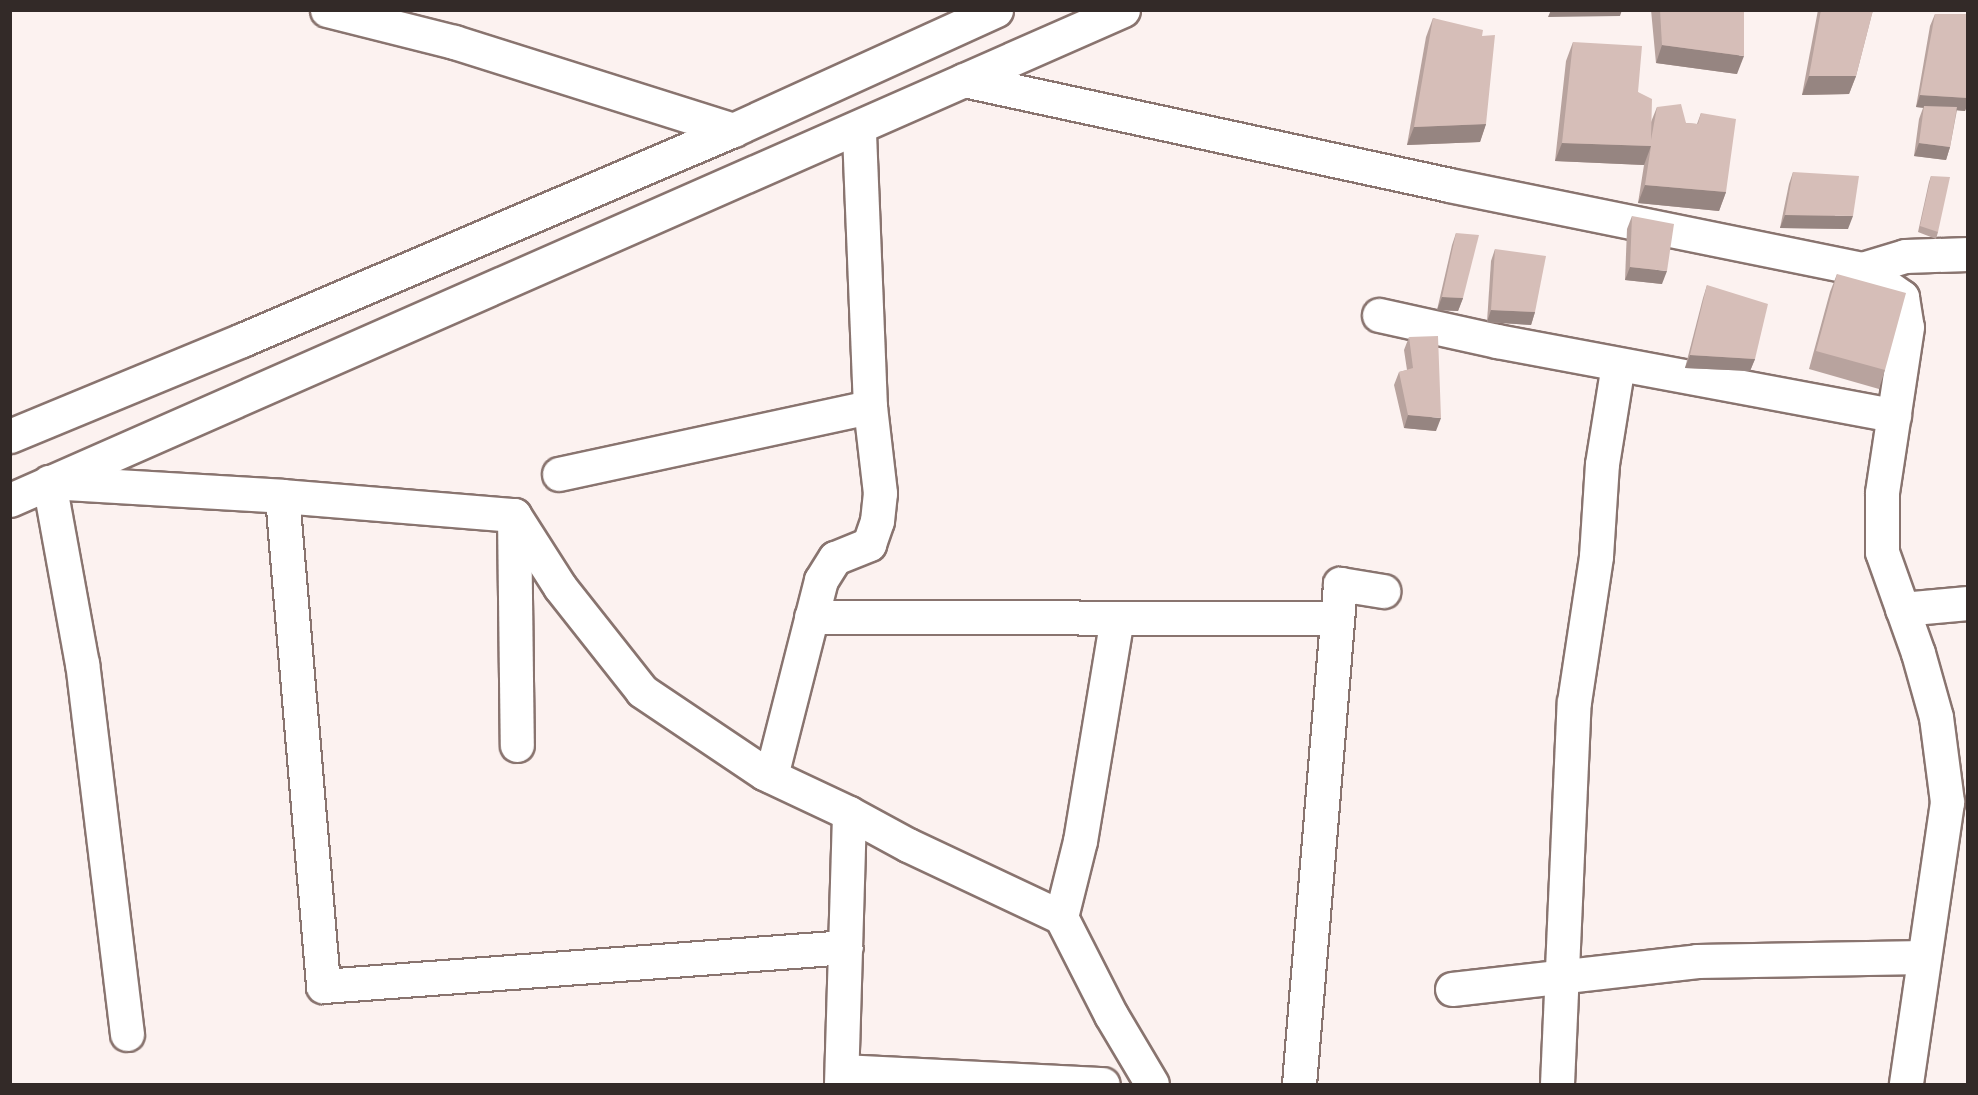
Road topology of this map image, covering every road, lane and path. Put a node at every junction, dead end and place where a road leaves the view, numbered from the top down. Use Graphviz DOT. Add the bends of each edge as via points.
graph roads {
  1 [pos="327,10"];
  2 [pos="996,10"];
  3 [pos="1123,10"];
  4 [pos="434,24"];
  5 [pos="964,80"];
  6 [pos="860,128"];
  7 [pos="733,130"];
  8 [pos="1968,254"];
  9 [pos="1862,268"];
  10 [pos="1379,315"];
  11 [pos="1618,364"];
  12 [pos="870,407"];
  13 [pos="1894,415"];
  14 [pos="10,436"];
  15 [pos="559,474"];
  16 [pos="49,482"];
  17 [pos="282,496"];
  18 [pos="10,500"];
  19 [pos="514,515"];
  20 [pos="1383,591"];
  21 [pos="1968,603"];
  22 [pos="1902,609"];
  23 [pos="811,617"];
  24 [pos="1117,618"];
  25 [pos="1336,618"];
  26 [pos="518,745"];
  27 [pos="771,776"];
  28 [pos="849,813"];
  29 [pos="1061,917"];
  30 [pos="846,947"];
  31 [pos="1924,957"];
  32 [pos="1563,976"];
  33 [pos="1452,989"];
  34 [pos="127,1034"];
  35 [pos="842,1078"];
  36 [pos="1103,1084"];
  37 [pos="1152,1084"];
  38 [pos="1299,1084"];
  39 [pos="1557,1084"];
  40 [pos="1906,1084"];
  1 -- 4 [label="main road"];
  2 -- 7 [label="main road"];
  3 -- 5 [label="main road"];
  4 -- 7 [label="main road"];
  5 -- 6 [label="main road"];
  5 -- 9 [label="main road"];
  6 -- 12 [label="main road"];
  6 -- 16 [label="main road"];
  7 -- 14 [label="main road"];
  8 -- 9 [label="main road" via="1905,256"];
  9 -- 13 [label="main road" via="1902,297 1907,327"];
  10 -- 11 [label="main road"];
  11 -- 13 [label="main road"];
  11 -- 32 [label="main road" via="1574,702"];
  12 -- 15 [label="main road"];
  12 -- 23 [label="main road" via="880,493 877,521 870,544 835,558 821,580"];
  13 -- 22 [label="main road" via="1882,493 1882,552"];
  16 -- 17 [label="main road"];
  16 -- 18 [label="main road"];
  16 -- 34 [label="main road" via="82,664"];
  17 -- 19 [label="main road"];
  17 -- 30 [label="main road" via="323,986"];
  19 -- 26 [label="main road"];
  19 -- 27 [label="main road" via="560,587 642,691"];
  20 -- 25 [label="main road" via="1340,584"];
  21 -- 22 [label="main road"];
  22 -- 31 [label="main road" via="1936,717 1947,802"];
  23 -- 24 [label="main road"];
  23 -- 27 [label="main road"];
  24 -- 25 [label="main road"];
  24 -- 29 [label="main road" via="1080,841"];
  25 -- 38 [label="main road"];
  27 -- 28 [label="main road"];
  28 -- 29 [label="main road"];
  28 -- 30 [label="main road"];
  29 -- 37 [label="main road" via="1111,1016"];
  30 -- 35 [label="main road"];
  31 -- 32 [label="main road" via="1697,961"];
  31 -- 40 [label="main road"];
  32 -- 33 [label="main road"];
  32 -- 39 [label="main road"];
  35 -- 36 [label="main road"];
}
